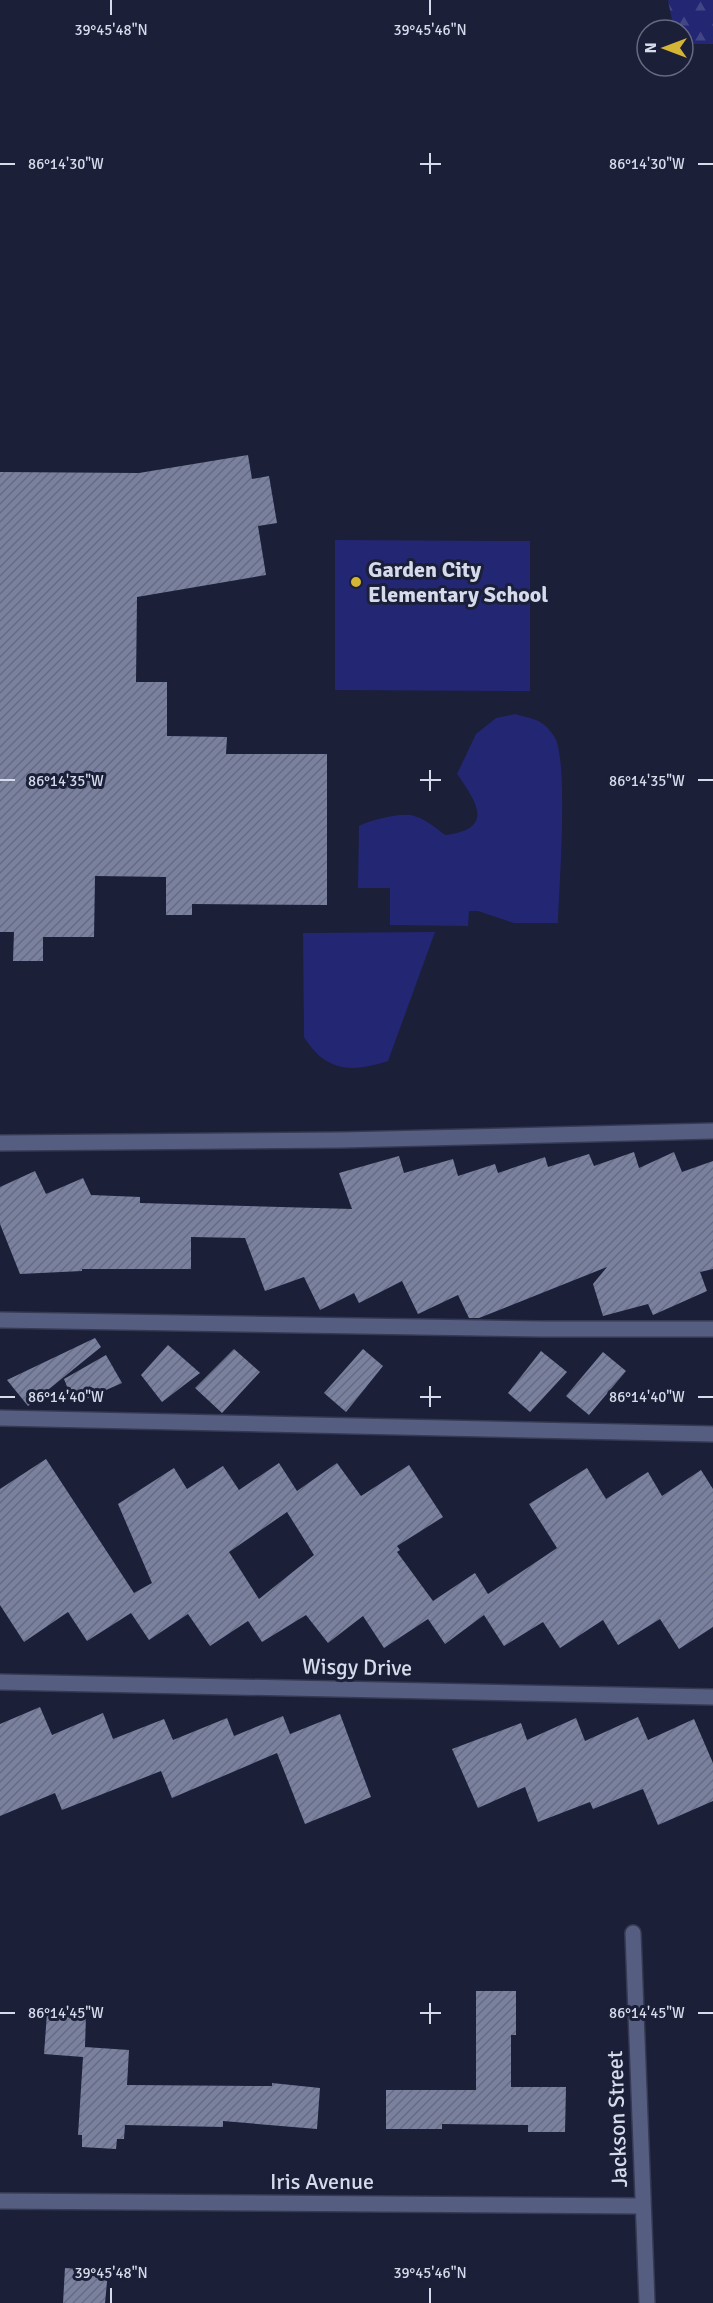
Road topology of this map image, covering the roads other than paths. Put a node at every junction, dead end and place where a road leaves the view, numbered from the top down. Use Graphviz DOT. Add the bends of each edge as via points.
graph roads {
  1 [pos="713,1131"];
  2 [pos="0,1143"];
  3 [pos="0,1320"];
  4 [pos="713,1329"];
  5 [pos="0,1418"];
  6 [pos="713,1434"];
  7 [pos="0,1682"];
  8 [pos="713,1697"];
  9 [pos="633,1933"];
  10 [pos="0,2201"];
  11 [pos="643,2206"];
  12 [pos="647,2303"];
  1 -- 2 [label="street"];
  3 -- 4 [label="street"];
  5 -- 6 [label="street"];
  7 -- 8 [label="street, Wisgy Drive"];
  9 -- 11 [label="street, Jackson Street"];
  10 -- 11 [label="street, Iris Avenue"];
  11 -- 12 [label="street, Jackson Street"];
}
